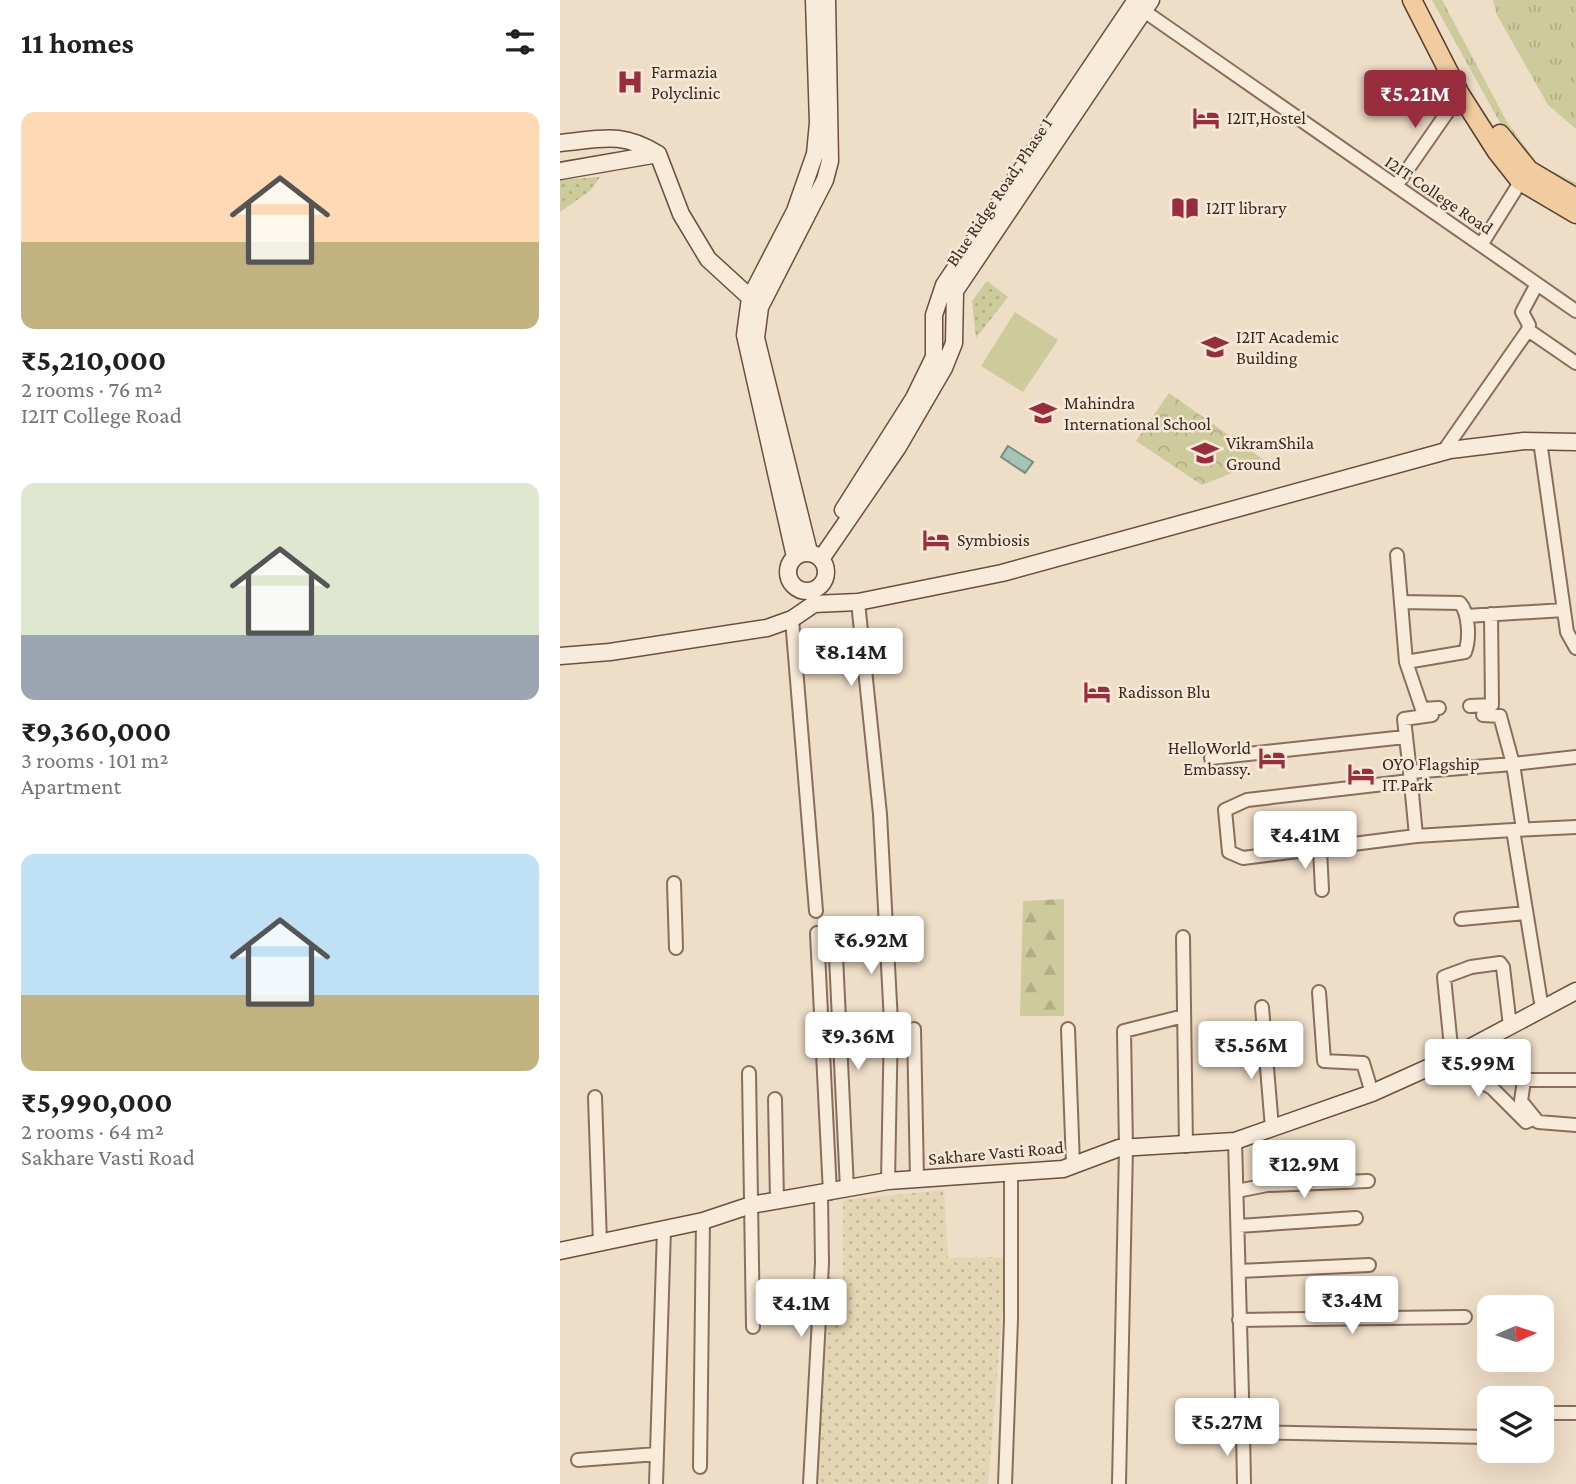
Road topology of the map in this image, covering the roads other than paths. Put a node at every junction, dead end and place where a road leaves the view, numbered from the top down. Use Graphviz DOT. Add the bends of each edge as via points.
graph roads {
  1 [pos="814,0"];
  2 [pos="827,0"];
  3 [pos="1412,0"];
  4 [pos="1426,0"];
  5 [pos="1138,3"];
  6 [pos="1465,90"];
  7 [pos="560,143"];
  8 [pos="658,154"];
  9 [pos="560,171"];
  10 [pos="1524,176"];
  11 [pos="1396,186"];
  12 [pos="1576,198"];
  13 [pos="1576,215"];
  14 [pos="1481,245"];
  15 [pos="1537,284"];
  16 [pos="755,303"];
  17 [pos="1576,311"];
  18 [pos="1528,330"];
  19 [pos="1576,363"];
  20 [pos="1540,442"];
  21 [pos="1576,442"];
  22 [pos="1443,452"];
  23 [pos="1397,555"];
  24 [pos="810,556"];
  25 [pos="813,597"];
  26 [pos="858,602"];
  27 [pos="1402,602"];
  28 [pos="1491,614"];
  29 [pos="1466,616"];
  30 [pos="1569,619"];
  31 [pos="792,620"];
  32 [pos="1576,648"];
  33 [pos="560,656"];
  34 [pos="1406,662"];
  35 [pos="1471,706"];
  36 [pos="1483,715"];
  37 [pos="1405,737"];
  38 [pos="1576,757"];
  39 [pos="1211,758"];
  40 [pos="1513,764"];
  41 [pos="1410,777"];
  42 [pos="1576,827"];
  43 [pos="1518,830"];
  44 [pos="1416,836"];
  45 [pos="1320,849"];
  46 [pos="674,883"];
  47 [pos="1322,890"];
  48 [pos="816,911"];
  49 [pos="1527,913"];
  50 [pos="1461,919"];
  51 [pos="817,933"];
  52 [pos="1183,937"];
  53 [pos="676,948"];
  54 [pos="836,956"];
  55 [pos="1576,991"];
  56 [pos="1319,992"];
  57 [pos="1262,1007"];
  58 [pos="1542,1009"];
  59 [pos="1184,1016"];
  60 [pos="1510,1027"];
  61 [pos="915,1029"];
  62 [pos="1068,1029"];
  63 [pos="1452,1057"];
  64 [pos="750,1073"];
  65 [pos="1576,1080"];
  66 [pos="1372,1093"];
  67 [pos="595,1097"];
  68 [pos="775,1099"];
  69 [pos="1535,1118"];
  70 [pos="1576,1125"];
  71 [pos="1272,1128"];
  72 [pos="1235,1141"];
  73 [pos="1186,1146"];
  74 [pos="1126,1148"];
  75 [pos="1073,1165"];
  76 [pos="1011,1172"];
  77 [pos="917,1179"];
  78 [pos="888,1181"];
  79 [pos="1368,1181"];
  80 [pos="847,1189"];
  81 [pos="1237,1191"];
  82 [pos="825,1194"];
  83 [pos="777,1201"];
  84 [pos="751,1205"];
  85 [pos="1356,1218"];
  86 [pos="703,1221"];
  87 [pos="1238,1226"];
  88 [pos="664,1229"];
  89 [pos="600,1243"];
  90 [pos="560,1251"];
  91 [pos="1369,1265"];
  92 [pos="1238,1271"];
  93 [pos="1465,1317"];
  94 [pos="1239,1320"];
  95 [pos="753,1327"];
  96 [pos="1554,1413"];
  97 [pos="1576,1413"];
  98 [pos="1242,1432"];
  99 [pos="1477,1437"];
  100 [pos="657,1454"];
  101 [pos="578,1460"];
  102 [pos="700,1467"];
  103 [pos="656,1484"];
  104 [pos="810,1484"];
  105 [pos="1004,1484"];
  106 [pos="1119,1484"];
  107 [pos="1244,1484"];
  1 -- 16 [label="street" via="815,155"];
  2 -- 16 [label="street" via="830,161 825,180"];
  3 -- 6 [label="main road"];
  4 -- 6 [label="main road"];
  5 -- 11 [label="street, I2IT College Road"];
  5 -- 24 [label="street, Blue Ridge Road, Phase 1" via="955,291 954,343 898,447"];
  6 -- 10 [label="main road"];
  6 -- 11 [label="street"];
  7 -- 8 [label="street" via="622,138 636,140"];
  8 -- 9 [label="street"];
  8 -- 16 [label="street" via="681,214 708,259"];
  10 -- 12 [label="main road"];
  10 -- 13 [label="main road"];
  10 -- 14 [label="street"];
  11 -- 14 [label="street, I2IT College Road"];
  14 -- 15 [label="street, I2IT College Road"];
  15 -- 17 [label="street, I2IT College Road"];
  15 -- 18 [label="street" via="1522,314"];
  16 -- 24 [label="street" via="745,335"];
  18 -- 19 [label="street"];
  18 -- 22 [label="street"];
  20 -- 21 [label="street"];
  20 -- 22 [label="street"];
  20 -- 30 [label="street"];
  22 -- 26 [label="street" via="1002,573"];
  23 -- 27 [label="street"];
  24 -- 25 [label="street" via="825,577"];
  24 -- 25 [label="street" via="788,568 790,580"];
  25 -- 26 [label="street"];
  25 -- 31 [label="street"];
  26 -- 78 [label="street" via="880,814 891,1022"];
  27 -- 29 [label="street" via="1460,603"];
  27 -- 34 [label="street"];
  28 -- 29 [label="street"];
  28 -- 30 [label="street"];
  28 -- 35 [label="street" via="1492,705"];
  29 -- 34 [label="street" via="1465,652"];
  30 -- 32 [label="street"];
  31 -- 33 [label="street" via="763,629"];
  31 -- 48 [label="street"];
  34 -- 37 [label="street" via="1422,709 1439,711 1404,719"];
  36 -- 40 [label="street" via="1500,716"];
  37 -- 39 [label="street"];
  37 -- 41 [label="street"];
  38 -- 40 [label="street"];
  40 -- 41 [label="street"];
  40 -- 43 [label="street"];
  41 -- 44 [label="street"];
  41 -- 45 [label="street" via="1247,800 1225,810 1229,852 1243,858"];
  42 -- 43 [label="street"];
  43 -- 44 [label="street"];
  43 -- 49 [label="street"];
  44 -- 45 [label="street"];
  45 -- 47 [label="street"];
  46 -- 53 [label="street"];
  49 -- 50 [label="street"];
  49 -- 58 [label="street"];
  51 -- 82 [label="street"];
  52 -- 59 [label="street"];
  54 -- 80 [label="street"];
  55 -- 58 [label="street, Sakhare Vasti Road"];
  56 -- 66 [label="street" via="1324,1060 1363,1063"];
  57 -- 71 [label="street"];
  58 -- 60 [label="street, Sakhare Vasti Road"];
  59 -- 73 [label="street"];
  59 -- 74 [label="street" via="1124,1031"];
  60 -- 63 [label="street, Sakhare Vasti Road"];
  60 -- 63 [label="street" via="1500,963 1448,974 1443,982"];
  61 -- 77 [label="street"];
  62 -- 75 [label="street"];
  63 -- 66 [label="street, Sakhare Vasti Road"];
  63 -- 69 [label="street" via="1526,1122"];
  64 -- 84 [label="street"];
  65 -- 69 [label="street" via="1524,1080 1521,1101"];
  66 -- 71 [label="street, Sakhare Vasti Road"];
  67 -- 89 [label="street"];
  68 -- 83 [label="street"];
  69 -- 70 [label="street" via="1542,1123"];
  71 -- 72 [label="street, Sakhare Vasti Road"];
  72 -- 73 [label="street, Sakhare Vasti Road"];
  72 -- 81 [label="street"];
  73 -- 74 [label="street, Sakhare Vasti Road"];
  74 -- 75 [label="street, Sakhare Vasti Road"];
  74 -- 106 [label="street"];
  75 -- 76 [label="street, Sakhare Vasti Road"];
  76 -- 77 [label="street, Sakhare Vasti Road"];
  76 -- 105 [label="street"];
  77 -- 78 [label="street, Sakhare Vasti Road"];
  78 -- 80 [label="street, Sakhare Vasti Road"];
  79 -- 81 [label="street" via="1267,1185"];
  80 -- 82 [label="street, Sakhare Vasti Road"];
  81 -- 87 [label="street"];
  82 -- 83 [label="street, Sakhare Vasti Road"];
  82 -- 104 [label="street"];
  83 -- 84 [label="street, Sakhare Vasti Road"];
  84 -- 86 [label="street, Sakhare Vasti Road"];
  84 -- 95 [label="street"];
  85 -- 87 [label="street"];
  86 -- 88 [label="street, Sakhare Vasti Road"];
  86 -- 102 [label="street"];
  87 -- 92 [label="street"];
  88 -- 89 [label="street, Sakhare Vasti Road"];
  88 -- 100 [label="street"];
  89 -- 90 [label="street, Sakhare Vasti Road"];
  91 -- 92 [label="street"];
  92 -- 94 [label="street"];
  93 -- 94 [label="street"];
  94 -- 98 [label="street"];
  96 -- 97 [label="street"];
  98 -- 99 [label="street"];
  98 -- 107 [label="street"];
  100 -- 101 [label="street"];
  100 -- 103 [label="street"];
}
